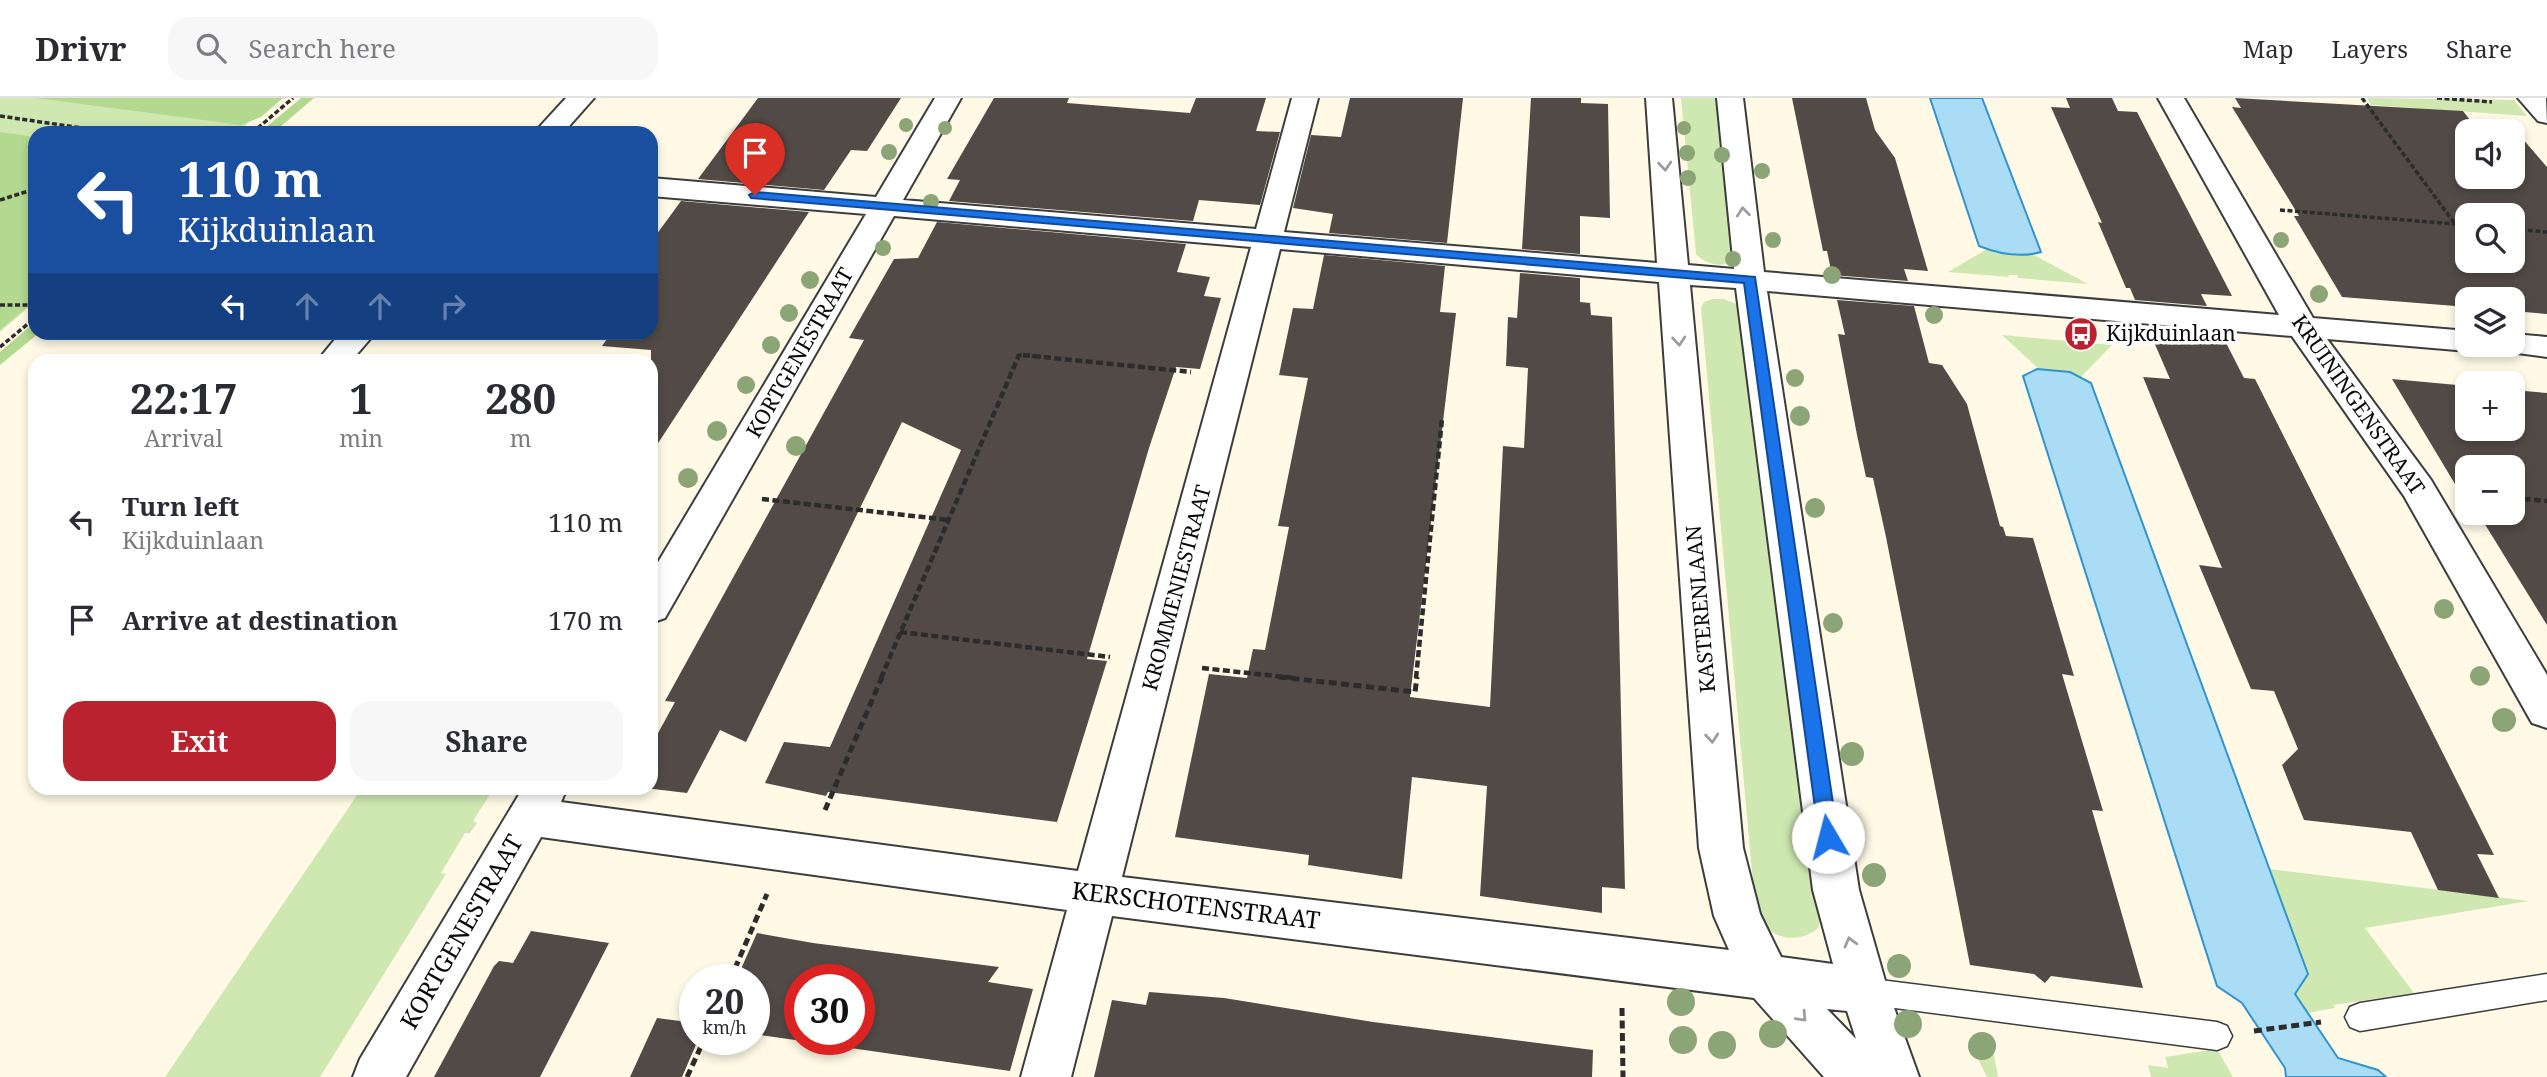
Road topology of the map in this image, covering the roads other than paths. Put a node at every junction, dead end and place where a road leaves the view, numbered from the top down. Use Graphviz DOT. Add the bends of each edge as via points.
graph roads {
  1 [pos="581,98"];
  2 [pos="948,98"];
  3 [pos="1305,98"];
  4 [pos="1659,98"];
  5 [pos="1730,98"];
  6 [pos="2171,98"];
  7 [pos="555,126"];
  8 [pos="658,188"];
  9 [pos="886,206"];
  10 [pos="1269,239"];
  11 [pos="1673,273"];
  12 [pos="1750,280"];
  13 [pos="2302,327"];
  14 [pos="353,340"];
  15 [pos="2455,340"];
  16 [pos="2525,346"];
  17 [pos="2547,347"];
  18 [pos="340,354"];
  19 [pos="658,596"];
  20 [pos="2547,711"];
  21 [pos="538,802"];
  22 [pos="1096,894"];
  23 [pos="1766,977"];
  24 [pos="2547,987"];
  25 [pos="1864,991"];
  26 [pos="2360,1017"];
  27 [pos="2217,1036"];
  28 [pos="378,1077"];
  29 [pos="1046,1077"];
  30 [pos="1857,1077"];
  31 [pos="1894,1077"];
  1 -- 7 [label="street"];
  2 -- 9 [label="street, KORTGENESTRAAT"];
  3 -- 10 [label="street, KROMMENIESTRAAT"];
  4 -- 11 [label="street, KASTERENLAAN, one-way"];
  12 -- 5 [label="street, one-way"];
  6 -- 13 [label="street, KRUININGENSTRAAT"];
  8 -- 9 [label="street"];
  9 -- 10 [label="street"];
  9 -- 19 [label="street, KORTGENESTRAAT"];
  10 -- 11 [label="street"];
  10 -- 22 [label="street, KROMMENIESTRAAT"];
  11 -- 12 [label="street"];
  11 -- 23 [label="street, KASTERENLAAN, one-way" via="1721,848 1737,916"];
  12 -- 13 [label="street"];
  25 -- 12 [label="street, one-way" via="1836,890"];
  13 -- 15 [label="street"];
  13 -- 20 [label="street, KRUININGENSTRAAT" via="2418,489"];
  14 -- 18 [label="street"];
  16 -- 17 [label="street"];
  21 -- 22 [label="street, KERSCHOTENSTRAAT" via="796,853"];
  21 -- 28 [label="street, KORTGENESTRAAT"];
  22 -- 23 [label="street, KERSCHOTENSTRAAT"];
  22 -- 29 [label="street, KROMMENIESTRAAT"];
  23 -- 25 [label="street, KERSCHOTENSTRAAT"];
  23 -- 30 [label="street, KASTERENLAAN, one-way"];
  24 -- 26 [label="lane"];
  25 -- 27 [label="lane"];
  25 -- 31 [label="street"];
}
